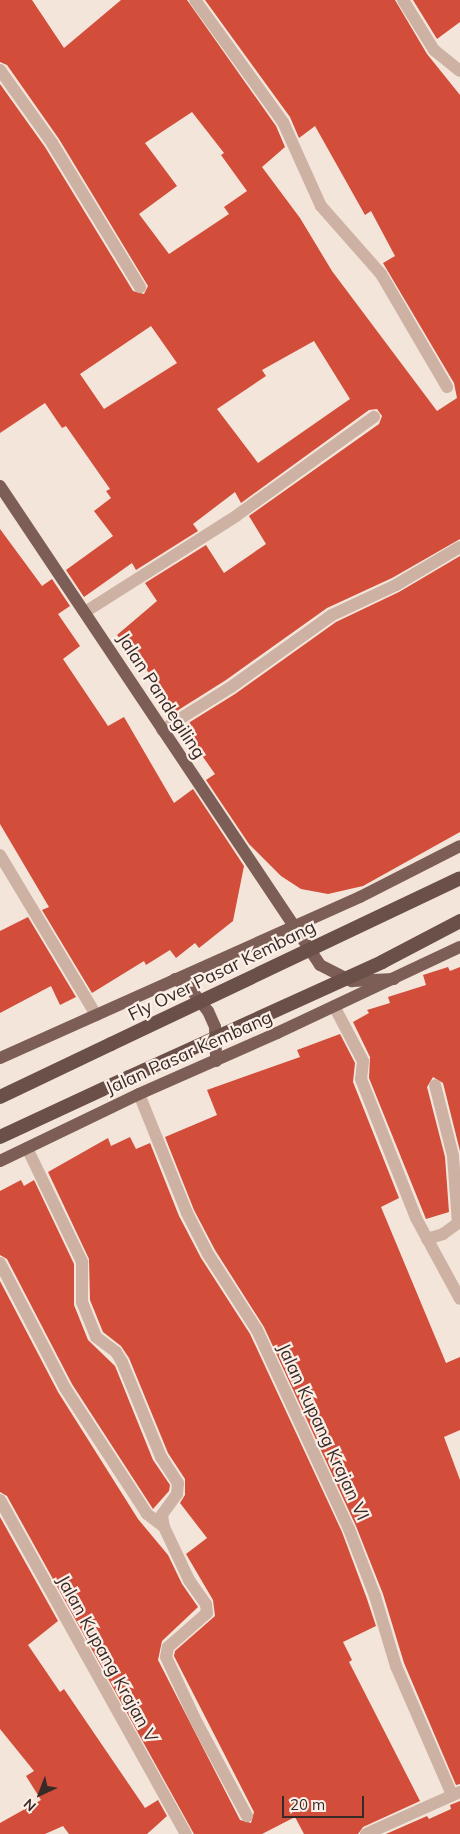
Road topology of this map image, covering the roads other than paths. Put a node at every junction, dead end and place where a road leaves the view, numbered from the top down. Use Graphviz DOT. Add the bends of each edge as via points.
graph roads {
  1 [pos="195,0"];
  2 [pos="403,0"];
  3 [pos="0,70"];
  4 [pos="460,71"];
  5 [pos="140,287"];
  6 [pos="447,387"];
  7 [pos="374,417"];
  8 [pos="0,486"];
  9 [pos="460,547"];
  10 [pos="85,612"];
  11 [pos="162,730"];
  12 [pos="460,846"];
  13 [pos="0,854"];
  14 [pos="460,878"];
  15 [pos="460,921"];
  16 [pos="291,926"];
  17 [pos="460,947"];
  18 [pos="176,979"];
  19 [pos="394,979"];
  20 [pos="334,1006"];
  21 [pos="96,1015"];
  22 [pos="0,1058"];
  23 [pos="216,1061"];
  24 [pos="435,1085"];
  25 [pos="139,1094"];
  26 [pos="0,1098"];
  27 [pos="0,1137"];
  28 [pos="27,1148"];
  29 [pos="0,1161"];
  30 [pos="428,1240"];
  31 [pos="0,1263"];
  32 [pos="460,1299"];
  33 [pos="0,1500"];
  34 [pos="164,1527"];
  35 [pos="456,1794"];
  36 [pos="247,1816"];
  37 [pos="186,1834"];
  38 [pos="366,1834"];
  1 -- 6 [label="street" via="283,122 321,206 381,274"];
  2 -- 4 [label="street" via="434,50"];
  3 -- 5 [label="street" via="52,143"];
  7 -- 10 [label="street" via="236,516"];
  8 -- 10 [label="main road, Jalan Pandegiling"];
  9 -- 11 [label="street" via="396,585 332,616 231,687"];
  10 -- 11 [label="main road, Jalan Pandegiling"];
  11 -- 16 [label="main road, Jalan Pandegiling"];
  12 -- 16 [label="main road" via="422,868"];
  13 -- 21 [label="street"];
  14 -- 26 [label="highway, Fly Over Pasar Kembang, bridge"];
  15 -- 27 [label="highway, bridge" via="382,962"];
  16 -- 18 [label="main road"];
  16 -- 19 [label="main road, Jalan Pasar Kembang" via="320,965 334,974 364,982"];
  17 -- 19 [label="main road, Jalan Pasar Kembang"];
  18 -- 21 [label="main road"];
  18 -- 23 [label="main road" via="189,987 208,1011 215,1027"];
  19 -- 20 [label="main road, Jalan Pasar Kembang"];
  20 -- 23 [label="main road, Jalan Pasar Kembang"];
  20 -- 30 [label="street" via="363,1061 361,1079"];
  21 -- 22 [label="main road"];
  23 -- 25 [label="main road, Jalan Pasar Kembang"];
  24 -- 30 [label="street" via="453,1156 458,1222"];
  25 -- 28 [label="main road, Jalan Pasar Kembang"];
  25 -- 35 [label="street, Jalan Kupang Krajan VI" via="187,1213 208,1254 257,1330 349,1529 376,1596 396,1666"];
  28 -- 29 [label="main road, Jalan Pasar Kembang"];
  28 -- 34 [label="street" via="82,1262 82,1302 96,1338 116,1352 122,1362 161,1457 178,1483 177,1494 162,1515"];
  30 -- 32 [label="street"];
  31 -- 34 [label="street" via="65,1388 147,1514"];
  33 -- 37 [label="street, Jalan Kupang Krajan V"];
  34 -- 36 [label="street" via="189,1580 206,1604 207,1613 168,1647 168,1663"];
  35 -- 38 [label="street"];
}
